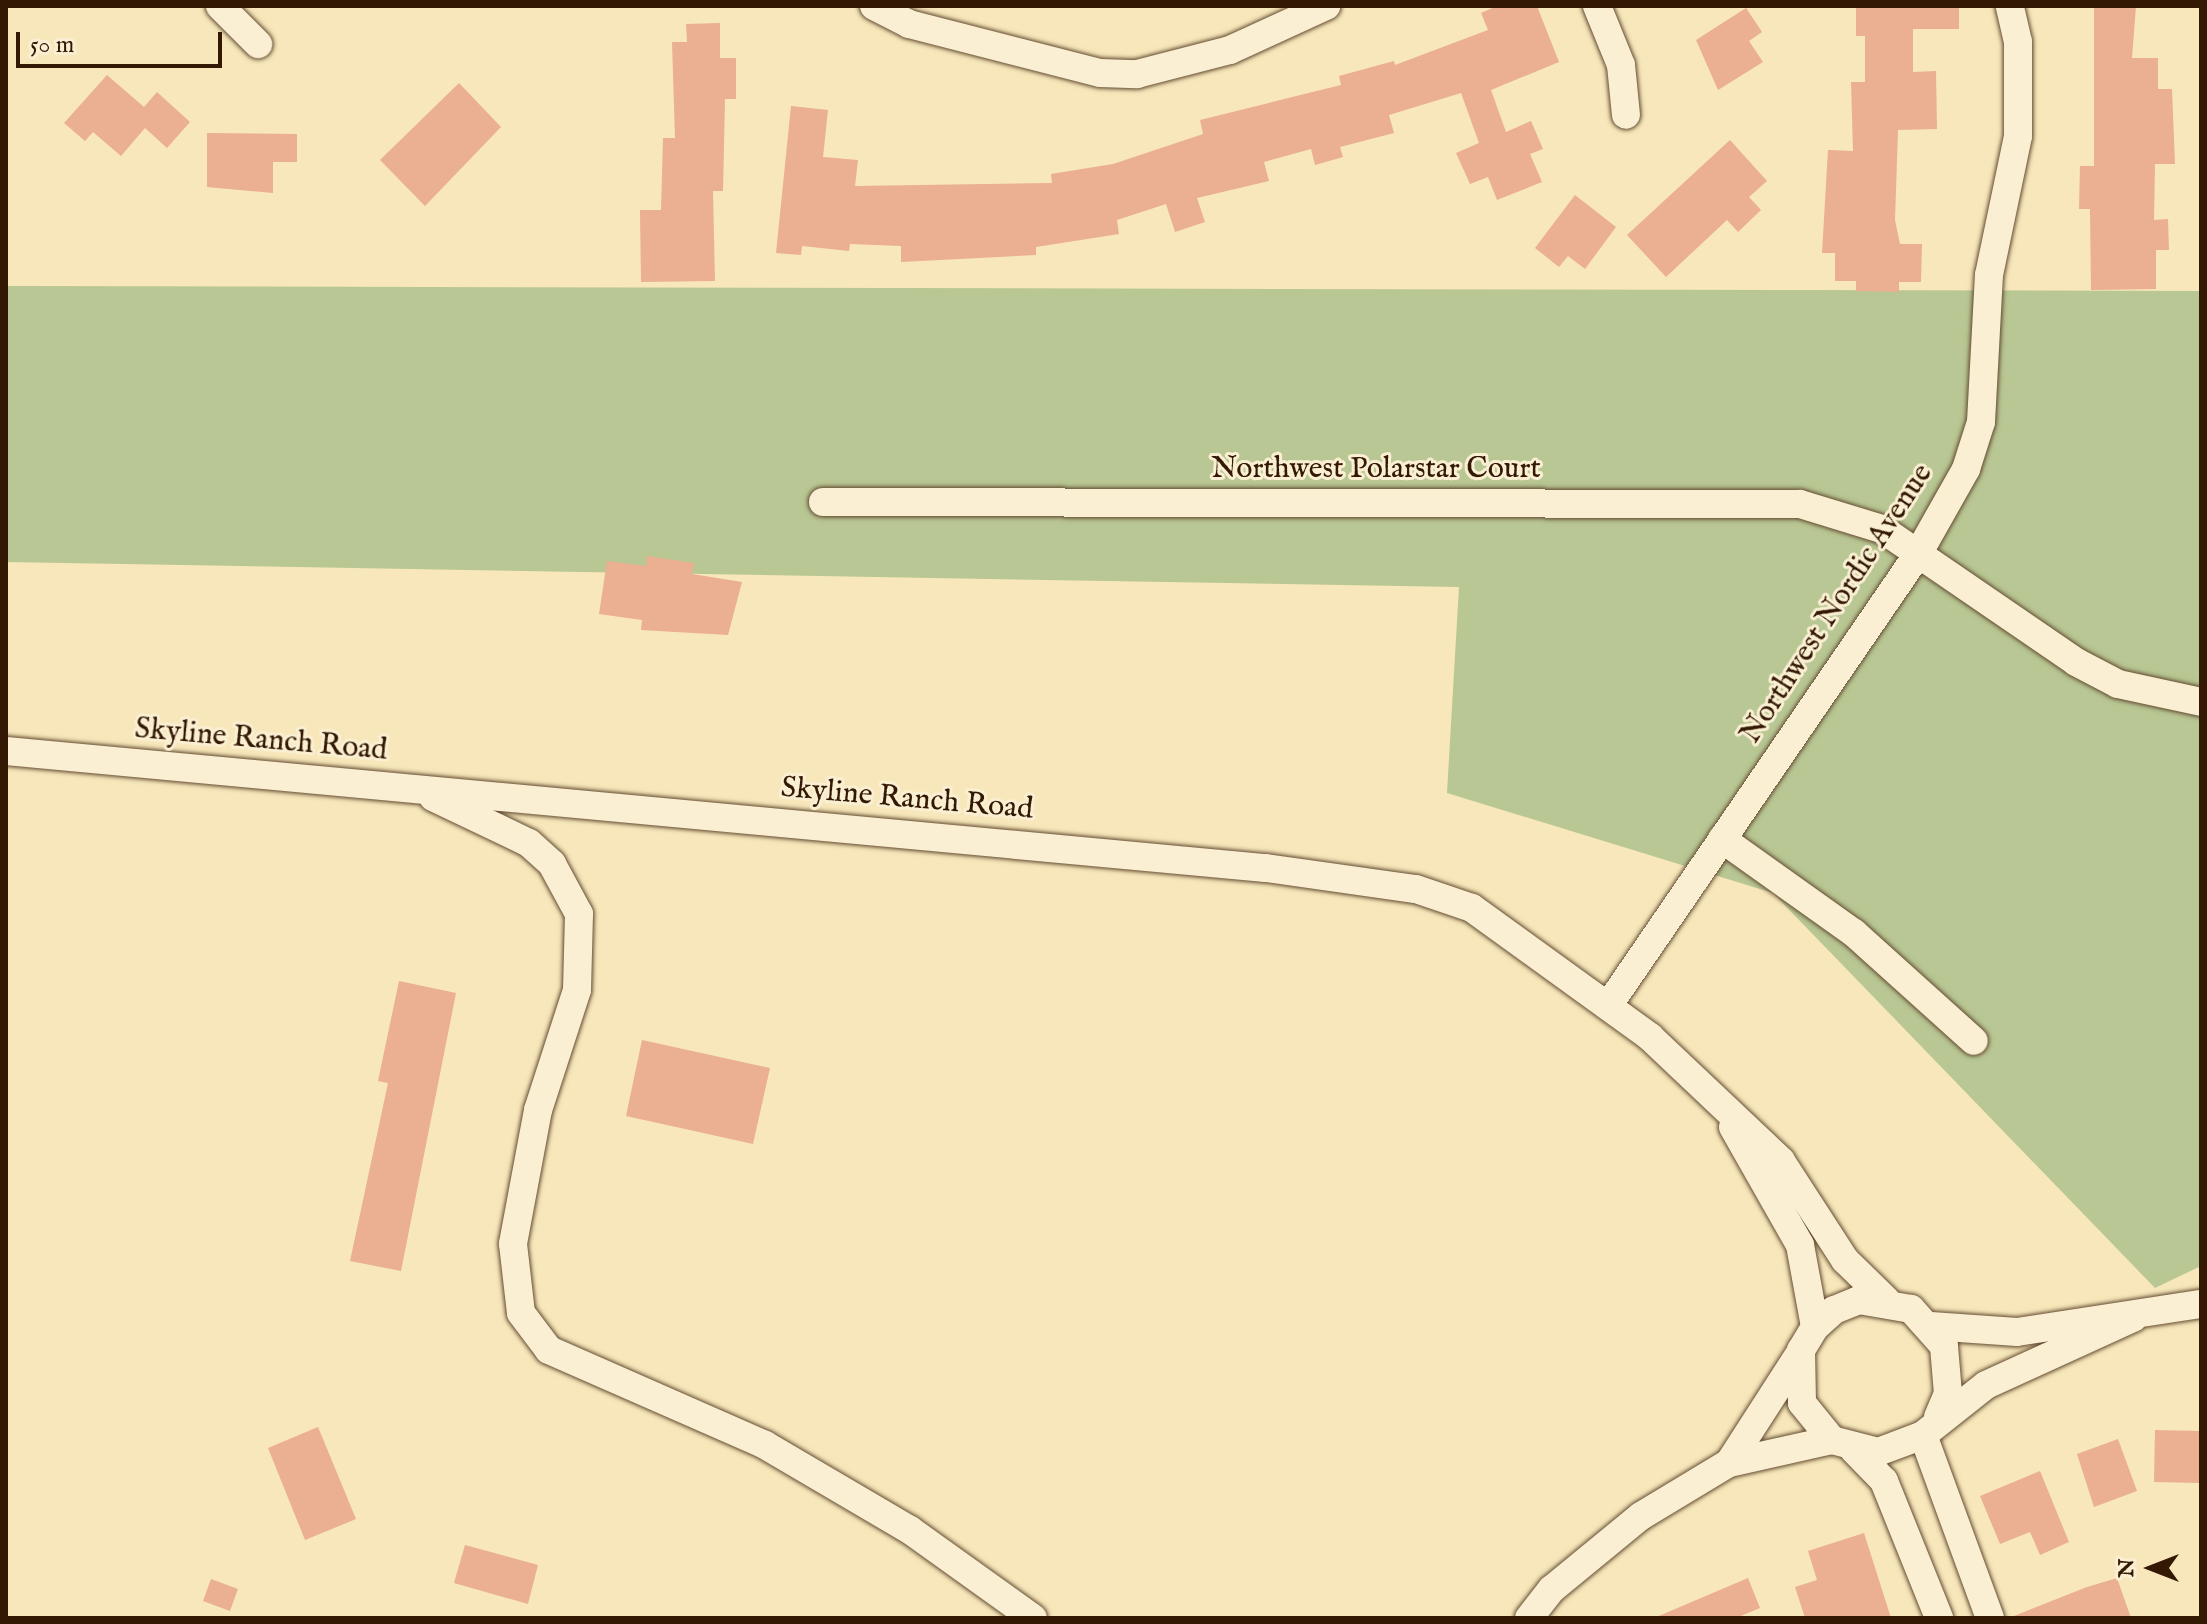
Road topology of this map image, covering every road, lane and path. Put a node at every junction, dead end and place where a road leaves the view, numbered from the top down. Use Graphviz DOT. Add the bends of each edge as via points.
graph roads {
  1 [pos="220,6"];
  2 [pos="874,6"];
  3 [pos="1326,6"];
  4 [pos="1597,6"];
  5 [pos="2010,6"];
  6 [pos="258,44"];
  7 [pos="1626,115"];
  8 [pos="823,502"];
  9 [pos="1918,554"];
  10 [pos="2201,702"];
  11 [pos="6,751"];
  12 [pos="415,788"];
  13 [pos="1722,839"];
  14 [pos="1608,1006"];
  15 [pos="1974,1041"];
  16 [pos="1726,1112"];
  17 [pos="1886,1300"];
  18 [pos="2201,1304"];
  19 [pos="2133,1318"];
  20 [pos="1931,1326"];
  21 [pos="1808,1339"];
  22 [pos="1930,1426"];
  23 [pos="1843,1445"];
  24 [pos="1729,1463"];
  25 [pos="1033,1618"];
  26 [pos="1529,1618"];
  27 [pos="1939,1618"];
  28 [pos="1990,1618"];
  1 -- 6 [label="street"];
  2 -- 3 [label="street" via="924,28 1100,73 1137,74 1230,50"];
  4 -- 7 [label="street" via="1621,65"];
  5 -- 9 [label="street, Northwest Nordic Avenue" via="2018,42 2018,136 1989,275 1981,422 1966,469"];
  8 -- 9 [label="street, Northwest Polarstar Court" via="1800,504 1882,529"];
  9 -- 10 [label="street, Northwest Polarstar Court" via="2076,662 2118,684"];
  9 -- 13 [label="street, Northwest Nordic Avenue"];
  11 -- 12 [label="street, Skyline Ranch Road"];
  12 -- 14 [label="street, Skyline Ranch Road" via="1266,868 1416,889 1472,908"];
  12 -- 25 [label="street" via="529,843 552,864 579,914 577,990 538,1110 513,1244 521,1313 549,1350 765,1445 910,1530"];
  13 -- 14 [label="street, Northwest Nordic Avenue"];
  13 -- 15 [label="street" via="1843,925"];
  14 -- 16 [label="street, Skyline Ranch Road"];
  16 -- 17 [label="street, Skyline Ranch Road" via="1781,1161 1845,1260"];
  16 -- 21 [label="street, Skyline Ranch Road" via="1800,1245"];
  17 -- 20 [label="street"];
  17 -- 21 [label="street" via="1847,1305"];
  18 -- 19 [label="street"];
  19 -- 20 [label="street" via="2017,1332"];
  19 -- 22 [label="street" via="1986,1385"];
  20 -- 22 [label="street" via="1950,1370"];
  21 -- 23 [label="street" via="1802,1403"];
  21 -- 24 [label="street"];
  22 -- 23 [label="street" via="1878,1452"];
  22 -- 28 [label="street"];
  23 -- 24 [label="street"];
  23 -- 27 [label="street" via="1884,1481"];
  24 -- 26 [label="street" via="1641,1516 1552,1589"];
}
